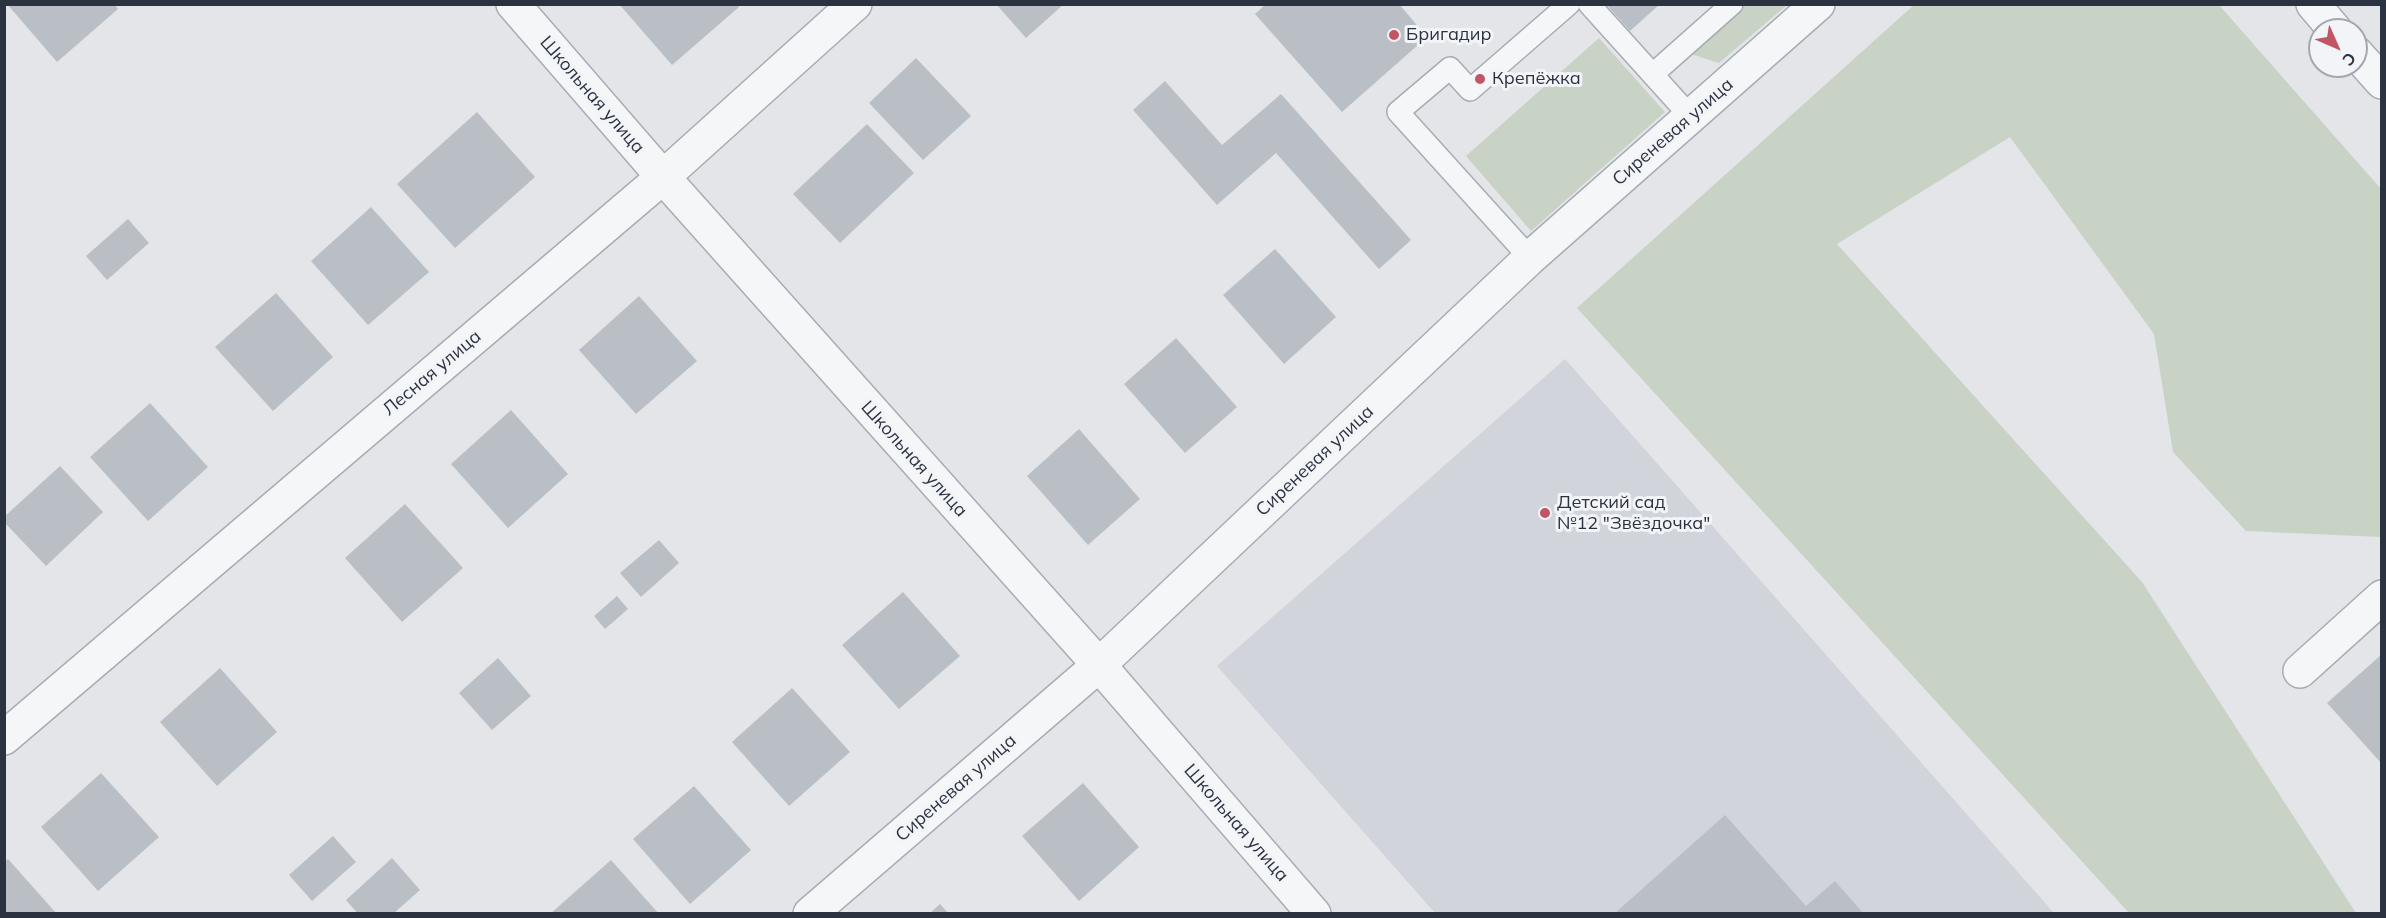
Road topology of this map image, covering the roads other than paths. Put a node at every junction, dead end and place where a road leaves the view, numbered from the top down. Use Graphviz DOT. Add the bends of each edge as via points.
graph roads {
  1 [pos="513,4"];
  2 [pos="855,4"];
  3 [pos="1569,4"];
  4 [pos="1589,4"];
  5 [pos="1732,4"];
  6 [pos="1818,4"];
  7 [pos="2313,4"];
  8 [pos="2325,18"];
  9 [pos="2368,66"];
  10 [pos="1653,74"];
  11 [pos="2382,82"];
  12 [pos="1690,116"];
  13 [pos="663,177"];
  14 [pos="1530,258"];
  15 [pos="2382,597"];
  16 [pos="1098,665"];
  17 [pos="2300,671"];
  18 [pos="4,738"];
  19 [pos="810,914"];
  20 [pos="1314,914"];
  1 -- 13 [label="street, Школьная улица"];
  2 -- 13 [label="street, Лесная улица"];
  3 -- 14 [label="lane" via="1470,90 1450,68 1398,112"];
  4 -- 10 [label="lane"];
  5 -- 10 [label="lane"];
  6 -- 12 [label="street, Сиреневая улица"];
  7 -- 8 [label="street"];
  9 -- 11 [label="street"];
  10 -- 12 [label="lane"];
  12 -- 14 [label="street, Сиреневая улица"];
  13 -- 16 [label="street, Школьная улица"];
  13 -- 18 [label="street, Лесная улица"];
  14 -- 16 [label="street, Сиреневая улица"];
  15 -- 17 [label="street"];
  16 -- 19 [label="street, Сиреневая улица"];
  16 -- 20 [label="street, Школьная улица"];
}
